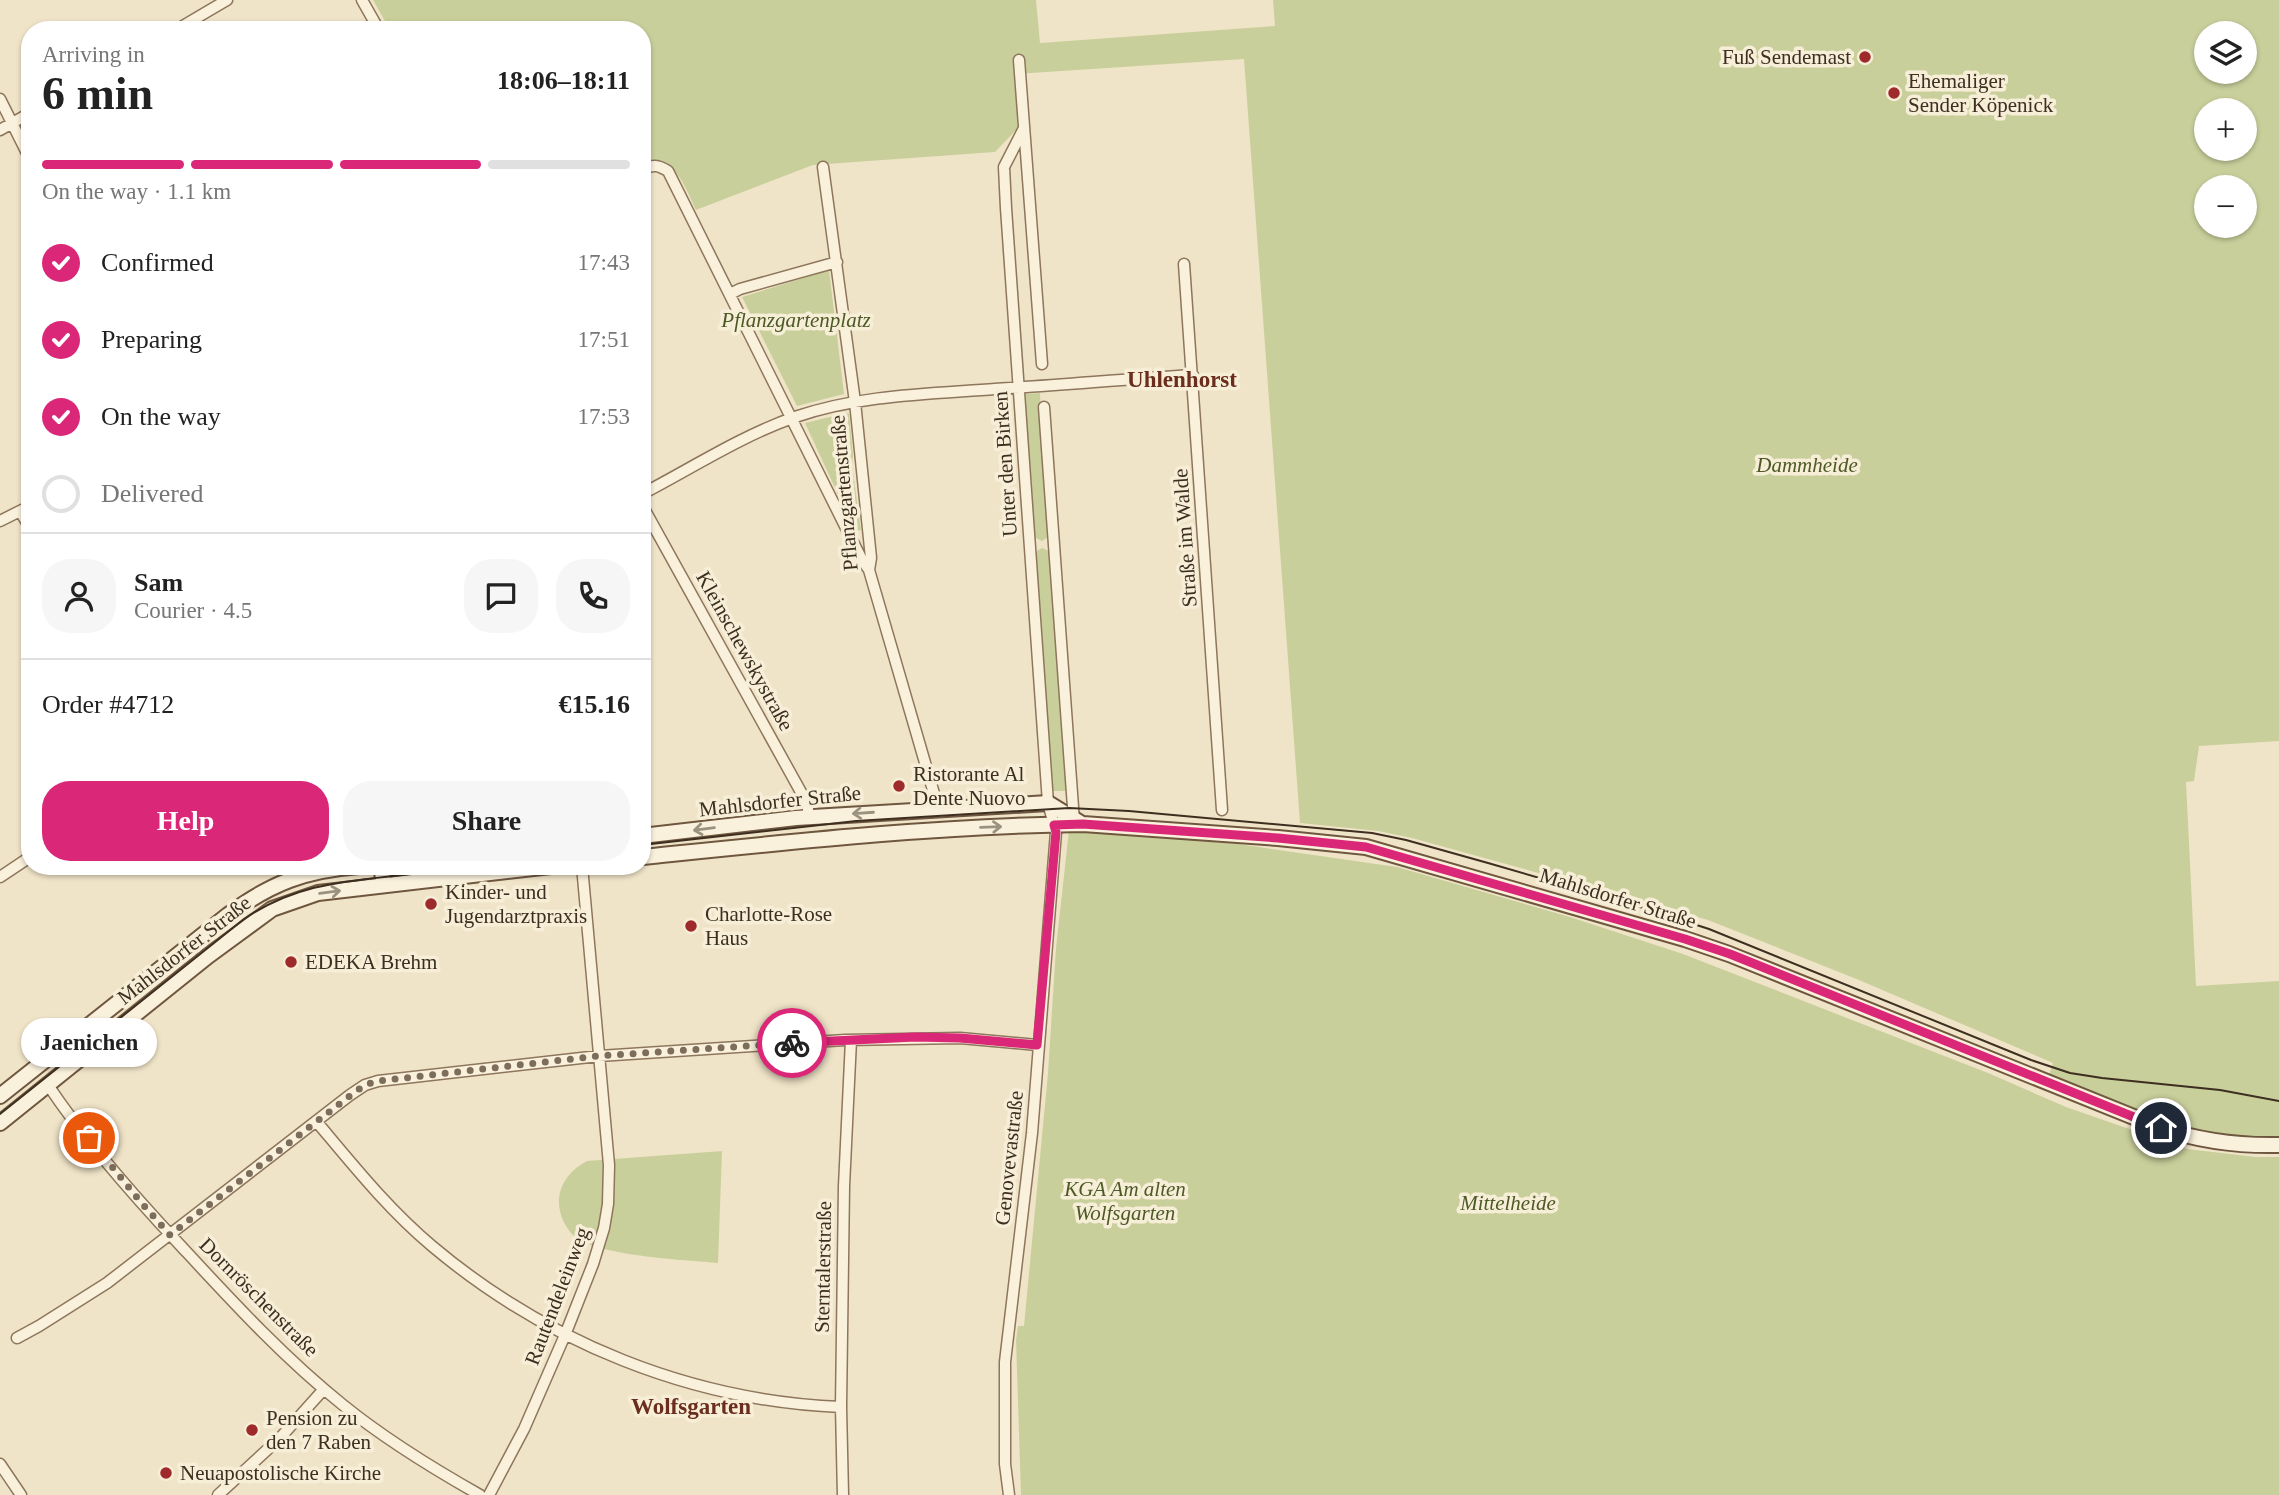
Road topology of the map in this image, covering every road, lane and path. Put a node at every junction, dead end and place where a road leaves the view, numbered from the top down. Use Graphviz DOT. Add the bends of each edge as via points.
graph roads {
  1 [pos="227,0"];
  2 [pos="362,0"];
  3 [pos="191,21"];
  4 [pos="374,21"];
  5 [pos="1019,60"];
  6 [pos="0,99"];
  7 [pos="21,118"];
  8 [pos="12,123"];
  9 [pos="1024,128"];
  10 [pos="0,130"];
  11 [pos="21,141"];
  12 [pos="651,166"];
  13 [pos="823,167"];
  14 [pos="837,262"];
  15 [pos="1184,264"];
  16 [pos="730,294"];
  17 [pos="1042,365"];
  18 [pos="1193,375"];
  19 [pos="1020,387"];
  20 [pos="855,402"];
  21 [pos="1044,407"];
  22 [pos="792,418"];
  23 [pos="651,489"];
  24 [pos="21,510"];
  25 [pos="0,521"];
  26 [pos="651,521"];
  27 [pos="869,570"];
  28 [pos="1048,803"];
  29 [pos="936,808"];
  30 [pos="1222,810"];
  31 [pos="809,817"];
  32 [pos="1077,823"];
  33 [pos="1054,825"];
  34 [pos="651,835"];
  35 [pos="651,856"];
  36 [pos="21,863"];
  37 [pos="303,875"];
  38 [pos="382,875"];
  39 [pos="472,875"];
  40 [pos="583,875"];
  41 [pos="0,877"];
  42 [pos="384,885"];
  43 [pos="851,1040"];
  44 [pos="1037,1045"];
  45 [pos="598,1056"];
  46 [pos="35,1068"];
  47 [pos="48,1085"];
  48 [pos="0,1096"];
  49 [pos="316,1121"];
  50 [pos="0,1123"];
  51 [pos="2279,1145"];
  52 [pos="170,1235"];
  53 [pos="565,1335"];
  54 [pos="17,1338"];
  55 [pos="324,1389"];
  56 [pos="841,1406"];
  57 [pos="0,1464"];
  58 [pos="21,1495"];
  59 [pos="218,1495"];
  60 [pos="480,1495"];
  61 [pos="489,1495"];
  62 [pos="844,1495"];
  63 [pos="1009,1495"];
  1 -- 3 [label="street"];
  2 -- 4 [label="street"];
  5 -- 9 [label="street"];
  6 -- 8 [label="street"];
  7 -- 8 [label="street"];
  8 -- 10 [label="street"];
  8 -- 11 [label="street"];
  9 -- 17 [label="street"];
  9 -- 19 [label="street, Unter den Birken" via="1004,167"];
  12 -- 16 [label="street" via="668,172"];
  13 -- 14 [label="street, Pflanzgartenstraße"];
  14 -- 16 [label="street"];
  14 -- 20 [label="street, Pflanzgartenstraße"];
  15 -- 18 [label="street, Straße im Walde"];
  16 -- 22 [label="street"];
  18 -- 19 [label="street"];
  18 -- 30 [label="street, Straße im Walde"];
  19 -- 20 [label="street"];
  19 -- 28 [label="street, Unter den Birken"];
  20 -- 22 [label="street"];
  20 -- 27 [label="street, Pflanzgartenstraße"];
  21 -- 32 [label="street, Unter den Birken"];
  22 -- 23 [label="street"];
  22 -- 27 [label="street"];
  24 -- 25 [label="street"];
  26 -- 31 [label="street, Kleinschewskystraße" via="807,803"];
  27 -- 29 [label="street, Pflanzgartenstraße"];
  28 -- 29 [label="main road, Mahlsdorfer Straße"];
  28 -- 32 [label="main road, Mahlsdorfer Straße"];
  28 -- 33 [label="street, Unter den Birken"];
  29 -- 31 [label="main road, Mahlsdorfer Straße, one-way"];
  31 -- 34 [label="main road, Mahlsdorfer Straße, one-way"];
  32 -- 33 [label="main road, Mahlsdorfer Straße"];
  32 -- 51 [label="main road, Mahlsdorfer Straße" via="1336,843 1398,855 1730,954 2161,1128 2232,1144"];
  35 -- 33 [label="main road, Mahlsdorfer Straße, one-way" via="882,833"];
  33 -- 44 [label="street, Genovevastraße"];
  36 -- 41 [label="street"];
  37 -- 46 [label="main road, Mahlsdorfer Straße" via="259,892"];
  38 -- 42 [label="main road"];
  39 -- 42 [label="main road, Mahlsdorfer Straße"];
  40 -- 45 [label="street, Rautendeleinweg"];
  47 -- 42 [label="main road, Mahlsdorfer Straße, one-way" via="272,909 318,893"];
  43 -- 44 [label="street" via="960,1038"];
  43 -- 45 [label="street"];
  43 -- 56 [label="street, Sterntalerstraße"];
  44 -- 63 [label="street, Genovevastraße" via="1032,1132 1005,1362"];
  45 -- 49 [label="street" via="378,1081 365,1085"];
  45 -- 53 [label="street, Rautendeleinweg" via="609,1165 608,1204 600,1242"];
  46 -- 47 [label="main road"];
  46 -- 48 [label="main road, Mahlsdorfer Straße"];
  47 -- 50 [label="main road, Mahlsdorfer Straße"];
  47 -- 52 [label="street, Dornröschenstraße"];
  49 -- 52 [label="street"];
  49 -- 53 [label="street" via="369,1185 432,1246 491,1291"];
  52 -- 54 [label="street" via="83,1299"];
  52 -- 55 [label="street, Dornröschenstraße"];
  53 -- 56 [label="street" via="630,1364 701,1386 768,1400"];
  53 -- 61 [label="street, Rautendeleinweg"];
  55 -- 59 [label="street" via="280,1438"];
  55 -- 60 [label="street, Dornröschenstraße" via="400,1447"];
  56 -- 62 [label="street, Sterntalerstraße"];
  57 -- 58 [label="street"];
}
